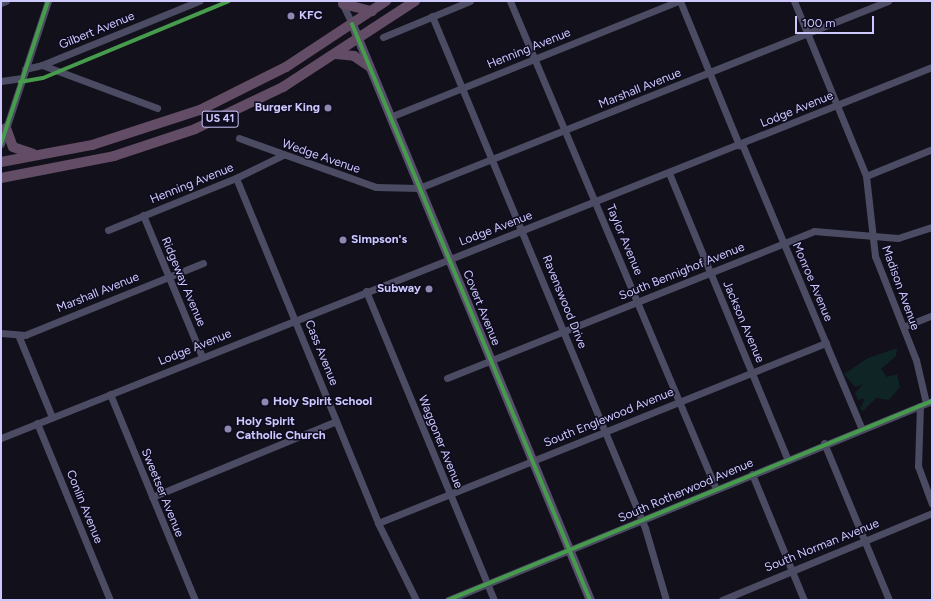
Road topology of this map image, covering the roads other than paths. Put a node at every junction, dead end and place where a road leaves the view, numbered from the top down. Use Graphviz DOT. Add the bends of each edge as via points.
graph roads {
  1 [pos="6,1"];
  2 [pos="48,1"];
  3 [pos="199,1"];
  4 [pos="386,1"];
  5 [pos="414,1"];
  6 [pos="470,1"];
  7 [pos="510,1"];
  8 [pos="679,1"];
  9 [pos="794,1"];
  10 [pos="888,1"];
  11 [pos="342,2"];
  12 [pos="1,3"];
  13 [pos="372,11"];
  14 [pos="432,16"];
  15 [pos="352,24"];
  16 [pos="807,34"];
  17 [pos="383,37"];
  18 [pos="358,39"];
  19 [pos="336,54"];
  20 [pos="534,58"];
  21 [pos="42,65"];
  22 [pos="369,66"];
  23 [pos="932,67"];
  24 [pos="25,69"];
  25 [pos="709,73"];
  26 [pos="22,78"];
  27 [pos="1,81"];
  28 [pos="462,88"];
  29 [pos="836,106"];
  30 [pos="157,108"];
  31 [pos="390,117"];
  32 [pos="6,128"];
  33 [pos="564,130"];
  34 [pos="239,138"];
  35 [pos="1,144"];
  36 [pos="740,144"];
  37 [pos="932,149"];
  38 [pos="51,153"];
  39 [pos="282,155"];
  40 [pos="492,159"];
  41 [pos="1,162"];
  42 [pos="668,173"];
  43 [pos="866,176"];
  44 [pos="1,178"];
  45 [pos="236,178"];
  46 [pos="419,188"];
  47 [pos="398,190"];
  48 [pos="595,202"];
  49 [pos="143,215"];
  50 [pos="932,227"];
  51 [pos="108,230"];
  52 [pos="522,230"];
  53 [pos="872,234"];
  54 [pos="784,243"];
  55 [pos="450,258"];
  56 [pos="203,263"];
  57 [pos="710,273"];
  58 [pos="169,277"];
  59 [pos="366,291"];
  60 [pos="638,302"];
  61 [pos="932,315"];
  62 [pos="295,319"];
  63 [pos="903,327"];
  64 [pos="564,332"];
  65 [pos="1,333"];
  66 [pos="19,337"];
  67 [pos="826,343"];
  68 [pos="202,357"];
  69 [pos="491,360"];
  70 [pos="752,373"];
  71 [pos="447,378"];
  72 [pos="110,394"];
  73 [pos="679,402"];
  74 [pos="926,403"];
  75 [pos="52,417"];
  76 [pos="336,421"];
  77 [pos="37,423"];
  78 [pos="862,429"];
  79 [pos="605,432"];
  80 [pos="1,438"];
  81 [pos="824,443"];
  82 [pos="787,458"];
  83 [pos="532,461"];
  84 [pos="752,474"];
  85 [pos="716,489"];
  86 [pos="450,494"];
  87 [pos="152,497"];
  88 [pos="932,504"];
  89 [pos="932,513"];
  90 [pos="642,520"];
  91 [pos="378,522"];
  92 [pos="865,541"];
  93 [pos="570,550"];
  94 [pos="792,571"];
  95 [pos="487,584"];
  96 [pos="110,600"];
  97 [pos="195,600"];
  98 [pos="416,600"];
  99 [pos="448,600"];
  100 [pos="494,600"];
  101 [pos="590,600"];
  102 [pos="666,600"];
  103 [pos="722,600"];
  104 [pos="804,600"];
  105 [pos="889,600"];
  1 -- 12 [label="street"];
  2 -- 24 [label="street"];
  3 -- 21 [label="street, Gilbert Avenue"];
  4 -- 13 [label="highway, US 41"];
  5 -- 18 [label="highway, US 41"];
  6 -- 14 [label="street"];
  7 -- 20 [label="street, Taylor Avenue"];
  8 -- 20 [label="street, Henning Avenue"];
  8 -- 25 [label="street, Monroe Avenue"];
  9 -- 16 [label="street, Madison Avenue"];
  10 -- 16 [label="street, Marshall Avenue"];
  11 -- 13 [label="highway"];
  11 -- 15 [label="street, Covert Avenue"];
  13 -- 15 [label="highway, US 41"];
  14 -- 17 [label="street"];
  14 -- 28 [label="street, Ravenswood Drive"];
  15 -- 18 [label="main road, Covert Avenue"];
  15 -- 38 [label="highway, US 41" via="274,74 200,110 131,135"];
  16 -- 25 [label="street, Marshall Avenue"];
  16 -- 29 [label="street, Madison Avenue"];
  18 -- 19 [label="highway, US 41"];
  18 -- 22 [label="main road, Covert Avenue"];
  19 -- 22 [label="highway" via="354,56"];
  19 -- 44 [label="highway, US 41" via="246,107 173,138 106,158"];
  20 -- 28 [label="street, Henning Avenue"];
  20 -- 33 [label="street, Taylor Avenue"];
  21 -- 24 [label="street, Gilbert Avenue"];
  21 -- 30 [label="street"];
  22 -- 31 [label="main road, Covert Avenue"];
  23 -- 29 [label="street, Lodge Avenue"];
  24 -- 26 [label="street"];
  25 -- 33 [label="street, Marshall Avenue"];
  25 -- 36 [label="street, Monroe Avenue"];
  26 -- 27 [label="street"];
  26 -- 32 [label="street"];
  28 -- 31 [label="street, Henning Avenue"];
  28 -- 40 [label="street, Ravenswood Drive"];
  29 -- 36 [label="street, Lodge Avenue"];
  29 -- 43 [label="street, Madison Avenue"];
  31 -- 46 [label="main road, Covert Avenue"];
  32 -- 35 [label="street"];
  32 -- 38 [label="highway" via="9,142 19,152"];
  33 -- 40 [label="street, Marshall Avenue"];
  33 -- 48 [label="street, Taylor Avenue"];
  34 -- 39 [label="street, Wedge Avenue"];
  36 -- 42 [label="street, Lodge Avenue"];
  36 -- 54 [label="street, Monroe Avenue"];
  37 -- 43 [label="street"];
  38 -- 41 [label="highway, US 41"];
  39 -- 45 [label="street, Henning Avenue"];
  39 -- 47 [label="street, Wedge Avenue" via="376,187"];
  40 -- 46 [label="street, Marshall Avenue"];
  40 -- 52 [label="street, Ravenswood Drive"];
  42 -- 48 [label="street, Lodge Avenue"];
  42 -- 57 [label="street, Jackson Avenue"];
  43 -- 53 [label="street, Madison Avenue"];
  45 -- 49 [label="street, Henning Avenue"];
  45 -- 62 [label="street, Cass Avenue"];
  46 -- 47 [label="street, Marshall Avenue"];
  46 -- 55 [label="main road, Covert Avenue"];
  48 -- 52 [label="street, Lodge Avenue"];
  48 -- 60 [label="street, Taylor Avenue"];
  49 -- 51 [label="street, Henning Avenue"];
  49 -- 58 [label="street, Ridgeway Avenue"];
  50 -- 53 [label="street, South Bennighof Avenue" via="906,237"];
  52 -- 55 [label="street, Lodge Avenue"];
  52 -- 64 [label="street, Ravenswood Drive"];
  53 -- 54 [label="street, South Bennighof Avenue" via="819,230"];
  53 -- 63 [label="street, Madison Avenue" via="877,262"];
  54 -- 57 [label="street, South Bennighof Avenue"];
  54 -- 67 [label="street, Monroe Avenue"];
  55 -- 59 [label="street, Lodge Avenue"];
  55 -- 69 [label="main road, Covert Avenue"];
  56 -- 58 [label="street, Marshall Avenue"];
  57 -- 60 [label="street, South Bennighof Avenue"];
  57 -- 70 [label="street, Jackson Avenue"];
  58 -- 66 [label="street, Marshall Avenue"];
  58 -- 68 [label="street, Ridgeway Avenue"];
  59 -- 62 [label="street, Lodge Avenue"];
  59 -- 86 [label="street, Waggoner Avenue"];
  60 -- 64 [label="street, South Bennighof Avenue"];
  60 -- 73 [label="street, Taylor Avenue"];
  61 -- 63 [label="street"];
  62 -- 68 [label="street, Lodge Avenue"];
  62 -- 76 [label="street, Cass Avenue"];
  63 -- 74 [label="street, Madison Avenue" via="916,360"];
  64 -- 69 [label="street, South Bennighof Avenue"];
  64 -- 79 [label="street, Ravenswood Drive"];
  65 -- 66 [label="street"];
  66 -- 75 [label="street"];
  67 -- 70 [label="street, South Englewood Avenue"];
  67 -- 78 [label="street, Monroe Avenue"];
  68 -- 72 [label="street, Lodge Avenue"];
  69 -- 71 [label="street, South Bennighof Avenue"];
  69 -- 83 [label="main road, Covert Avenue"];
  70 -- 73 [label="street, South Englewood Avenue"];
  70 -- 82 [label="street, Jackson Avenue"];
  72 -- 75 [label="street, Lodge Avenue"];
  72 -- 87 [label="street, Sweetser Avenue"];
  73 -- 79 [label="street, South Englewood Avenue"];
  73 -- 85 [label="street, Taylor Avenue"];
  74 -- 78 [label="street, South Rotherwood Avenue"];
  74 -- 88 [label="street, Madison Avenue" via="918,466"];
  75 -- 77 [label="street, Lodge Avenue"];
  76 -- 87 [label="street"];
  76 -- 91 [label="street, Cass Avenue"];
  77 -- 80 [label="street, Lodge Avenue"];
  77 -- 96 [label="street, Conlin Avenue"];
  78 -- 81 [label="street, South Rotherwood Avenue"];
  79 -- 83 [label="street, South Englewood Avenue"];
  79 -- 90 [label="street, Ravenswood Drive"];
  81 -- 82 [label="street, South Rotherwood Avenue"];
  81 -- 92 [label="street"];
  82 -- 84 [label="street, South Rotherwood Avenue"];
  83 -- 86 [label="street, South Englewood Avenue"];
  83 -- 93 [label="main road, Covert Avenue"];
  84 -- 85 [label="street, South Rotherwood Avenue"];
  84 -- 94 [label="street"];
  85 -- 90 [label="street, South Rotherwood Avenue"];
  86 -- 91 [label="street, South Englewood Avenue"];
  86 -- 95 [label="street, Waggoner Avenue"];
  87 -- 97 [label="street, Sweetser Avenue"];
  89 -- 92 [label="street, South Norman Avenue"];
  90 -- 93 [label="street, South Rotherwood Avenue"];
  90 -- 102 [label="street, Ravenswood Drive"];
  91 -- 98 [label="street, Cass Avenue"];
  92 -- 94 [label="street, South Norman Avenue"];
  92 -- 105 [label="street"];
  93 -- 95 [label="street, South Rotherwood Avenue"];
  93 -- 101 [label="main road, Covert Avenue"];
  94 -- 103 [label="street, South Norman Avenue"];
  94 -- 104 [label="street"];
  95 -- 99 [label="street, South Rotherwood Avenue"];
  95 -- 100 [label="street, Waggoner Avenue"];
}
